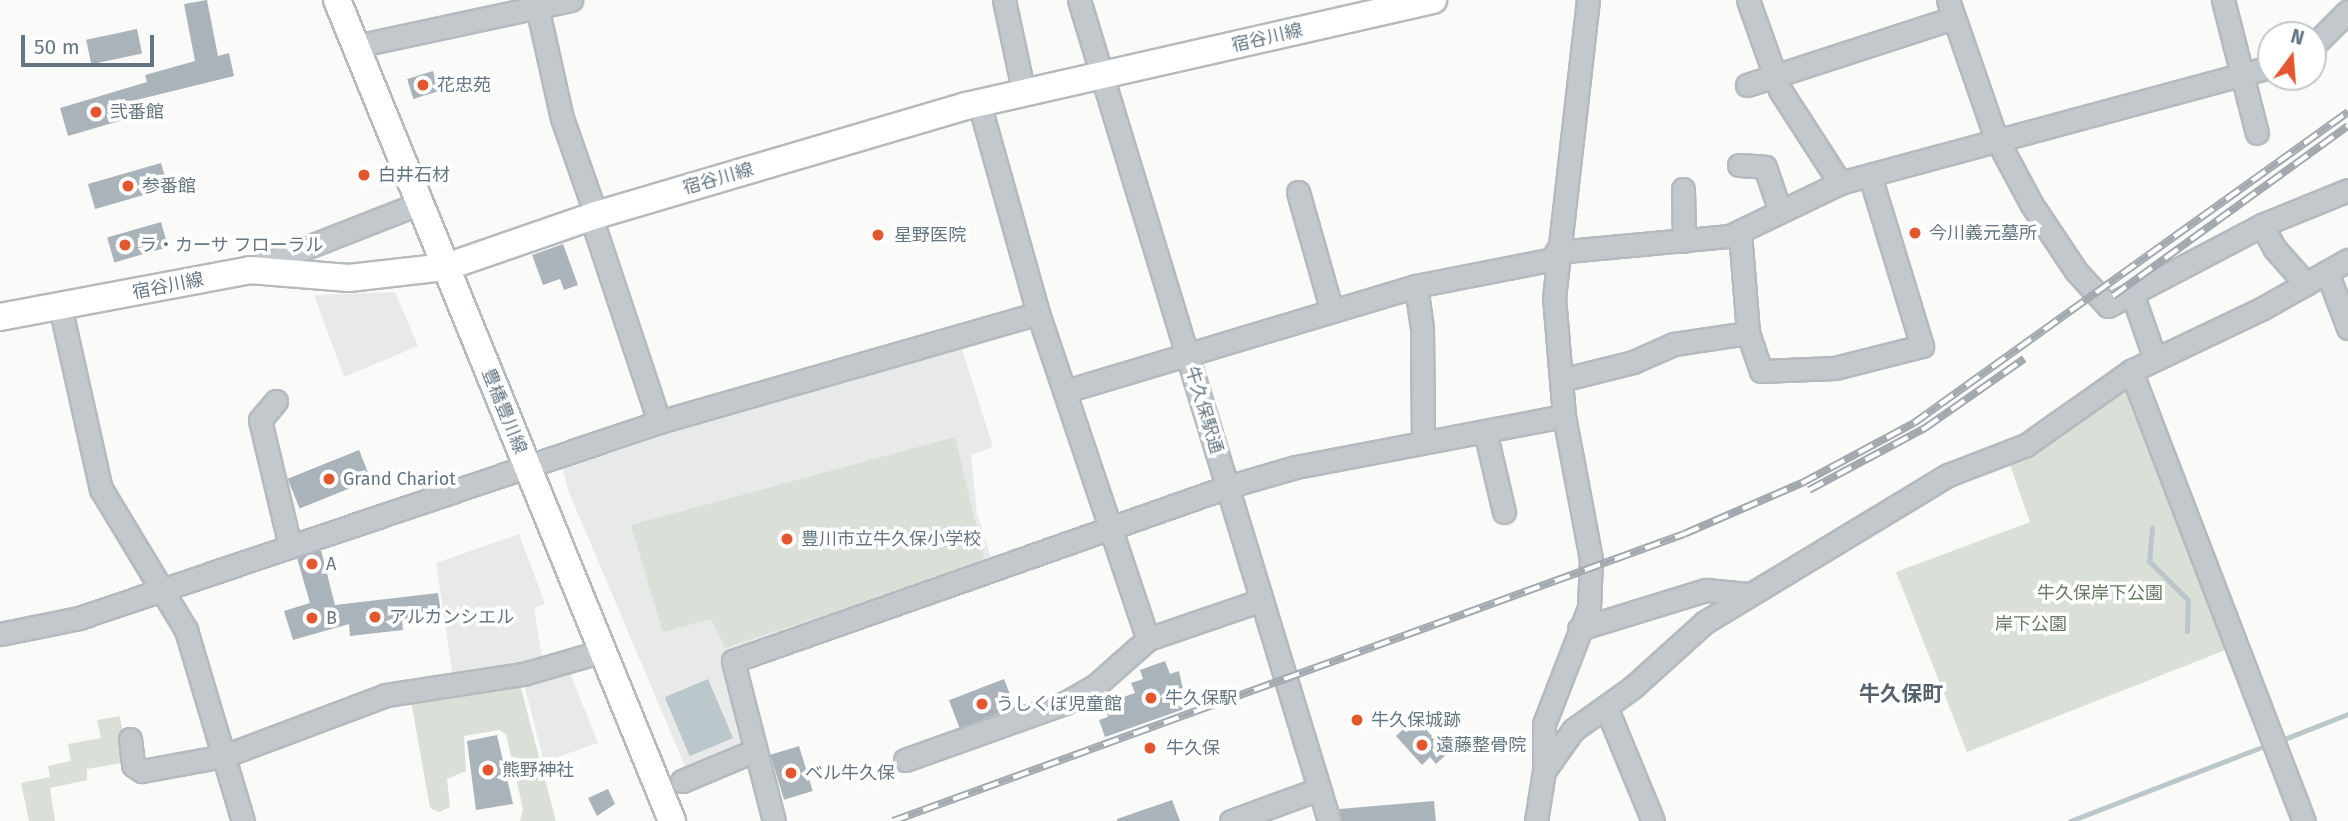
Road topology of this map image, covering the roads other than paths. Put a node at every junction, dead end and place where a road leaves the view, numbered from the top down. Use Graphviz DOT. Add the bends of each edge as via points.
graph roads {
  1 [pos="337,0"];
  2 [pos="572,0"];
  3 [pos="1004,0"];
  4 [pos="1079,0"];
  5 [pos="1433,0"];
  6 [pos="1588,0"];
  7 [pos="1748,0"];
  8 [pos="2223,0"];
  9 [pos="1392,4"];
  10 [pos="532,8"];
  11 [pos="1951,9"];
  12 [pos="2348,11"];
  13 [pos="2327,32"];
  14 [pos="356,46"];
  15 [pos="2257,71"];
  16 [pos="1105,74"];
  17 [pos="2245,74"];
  18 [pos="1776,75"];
  19 [pos="1747,85"];
  20 [pos="1024,94"];
  21 [pos="979,103"];
  22 [pos="2257,133"];
  23 [pos="1997,140"];
  24 [pos="1739,165"];
  25 [pos="1870,176"];
  26 [pos="1840,183"];
  27 [pos="1683,189"];
  28 [pos="2348,190"];
  29 [pos="1298,192"];
  30 [pos="420,203"];
  31 [pos="1780,211"];
  32 [pos="593,216"];
  33 [pos="2262,225"];
  34 [pos="1740,233"];
  35 [pos="1684,241"];
  36 [pos="1555,255"];
  37 [pos="2348,260"];
  38 [pos="446,267"];
  39 [pos="250,270"];
  40 [pos="2327,272"];
  41 [pos="2306,284"];
  42 [pos="1416,286"];
  43 [pos="2133,296"];
  44 [pos="60,306"];
  45 [pos="1332,311"];
  46 [pos="1038,313"];
  47 [pos="0,317"];
  48 [pos="2348,328"];
  49 [pos="1748,333"];
  50 [pos="1187,353"];
  51 [pos="2155,359"];
  52 [pos="2131,371"];
  53 [pos="1561,380"];
  54 [pos="1066,391"];
  55 [pos="276,401"];
  56 [pos="1564,416"];
  57 [pos="659,422"];
  58 [pos="1485,431"];
  59 [pos="1423,442"];
  60 [pos="526,464"];
  61 [pos="1227,487"];
  62 [pos="1504,512"];
  63 [pos="1109,528"];
  64 [pos="290,546"];
  65 [pos="160,590"];
  66 [pos="1748,594"];
  67 [pos="1262,600"];
  68 [pos="1579,629"];
  69 [pos="0,634"];
  70 [pos="1148,639"];
  71 [pos="603,651"];
  72 [pos="1606,707"];
  73 [pos="130,739"];
  74 [pos="756,750"];
  75 [pos="224,755"];
  76 [pos="905,761"];
  77 [pos="1544,771"];
  78 [pos="682,781"];
  79 [pos="1319,789"];
  80 [pos="243,821"];
  81 [pos="672,821"];
  82 [pos="774,821"];
  83 [pos="1231,821"];
  84 [pos="1329,821"];
  85 [pos="1536,821"];
  86 [pos="1653,821"];
  87 [pos="2304,821"];
  1 -- 14 [label="main road, 豊橋豊川線"];
  2 -- 10 [label="street"];
  3 -- 20 [label="street"];
  4 -- 16 [label="street, 牛久保駅通"];
  5 -- 9 [label="main road, 宿谷川線"];
  6 -- 36 [label="street"];
  7 -- 18 [label="street"];
  8 -- 17 [label="street"];
  9 -- 16 [label="main road, 宿谷川線"];
  10 -- 14 [label="street"];
  10 -- 32 [label="street"];
  11 -- 18 [label="street"];
  11 -- 23 [label="street"];
  12 -- 13 [label="street"];
  14 -- 30 [label="main road, 豊橋豊川線"];
  15 -- 17 [label="street"];
  16 -- 20 [label="main road, 宿谷川線"];
  16 -- 50 [label="street, 牛久保駅通"];
  17 -- 22 [label="street"];
  17 -- 23 [label="street"];
  18 -- 19 [label="street"];
  18 -- 26 [label="street"];
  20 -- 21 [label="main road, 宿谷川線"];
  21 -- 32 [label="main road, 宿谷川線"];
  21 -- 46 [label="street"];
  23 -- 25 [label="street"];
  23 -- 43 [label="street" via="2076,271 2108,306"];
  24 -- 31 [label="street" via="1765,167"];
  25 -- 26 [label="street"];
  25 -- 49 [label="street" via="1921,356 1835,369 1765,372"];
  26 -- 31 [label="street"];
  27 -- 35 [label="street"];
  28 -- 33 [label="street"];
  29 -- 45 [label="street"];
  30 -- 38 [label="main road, 豊橋豊川線"];
  30 -- 39 [label="street"];
  31 -- 34 [label="street"];
  32 -- 38 [label="main road, 宿谷川線"];
  32 -- 57 [label="street"];
  33 -- 41 [label="street" via="2275,249"];
  33 -- 43 [label="street"];
  34 -- 35 [label="street"];
  34 -- 49 [label="street"];
  35 -- 36 [label="street"];
  36 -- 42 [label="street"];
  36 -- 53 [label="street"];
  37 -- 40 [label="street"];
  38 -- 39 [label="main road, 宿谷川線" via="349,278"];
  38 -- 60 [label="main road, 豊橋豊川線"];
  39 -- 44 [label="main road, 宿谷川線"];
  40 -- 41 [label="street"];
  40 -- 48 [label="street"];
  41 -- 51 [label="street"];
  42 -- 45 [label="street"];
  42 -- 59 [label="street" via="1422,328"];
  43 -- 51 [label="street"];
  44 -- 47 [label="main road, 宿谷川線"];
  44 -- 65 [label="street" via="102,489"];
  45 -- 50 [label="street"];
  46 -- 54 [label="street"];
  46 -- 57 [label="street"];
  49 -- 53 [label="street" via="1674,344 1633,362"];
  50 -- 54 [label="street"];
  50 -- 61 [label="street, 牛久保駅通"];
  51 -- 52 [label="street"];
  52 -- 66 [label="street" via="2026,445 1948,475"];
  52 -- 87 [label="street"];
  53 -- 56 [label="street"];
  54 -- 63 [label="street"];
  55 -- 64 [label="street" via="260,420"];
  56 -- 58 [label="street"];
  56 -- 68 [label="street" via="1591,559 1589,608"];
  57 -- 60 [label="street"];
  58 -- 59 [label="street"];
  58 -- 62 [label="street"];
  59 -- 61 [label="street"];
  60 -- 64 [label="street"];
  60 -- 71 [label="main road, 豊橋豊川線"];
  61 -- 63 [label="street"];
  61 -- 67 [label="street, 牛久保駅通"];
  63 -- 70 [label="street"];
  63 -- 74 [label="street" via="733,661"];
  64 -- 65 [label="street"];
  65 -- 69 [label="street" via="79,618"];
  65 -- 75 [label="street" via="186,630"];
  66 -- 68 [label="street" via="1706,590"];
  66 -- 72 [label="street" via="1678,643"];
  67 -- 70 [label="street"];
  67 -- 79 [label="street, 牛久保駅通"];
  68 -- 77 [label="street" via="1544,724"];
  70 -- 76 [label="street" via="1096,685 1065,704"];
  71 -- 75 [label="street" via="523,674 386,695"];
  71 -- 81 [label="main road, 豊橋豊川線"];
  72 -- 77 [label="street" via="1573,730"];
  72 -- 86 [label="street"];
  73 -- 75 [label="street" via="132,765 142,771"];
  74 -- 78 [label="street"];
  74 -- 82 [label="street"];
  75 -- 80 [label="street"];
  77 -- 85 [label="street"];
  79 -- 83 [label="street"];
  79 -- 84 [label="street, 牛久保駅通"];
}
